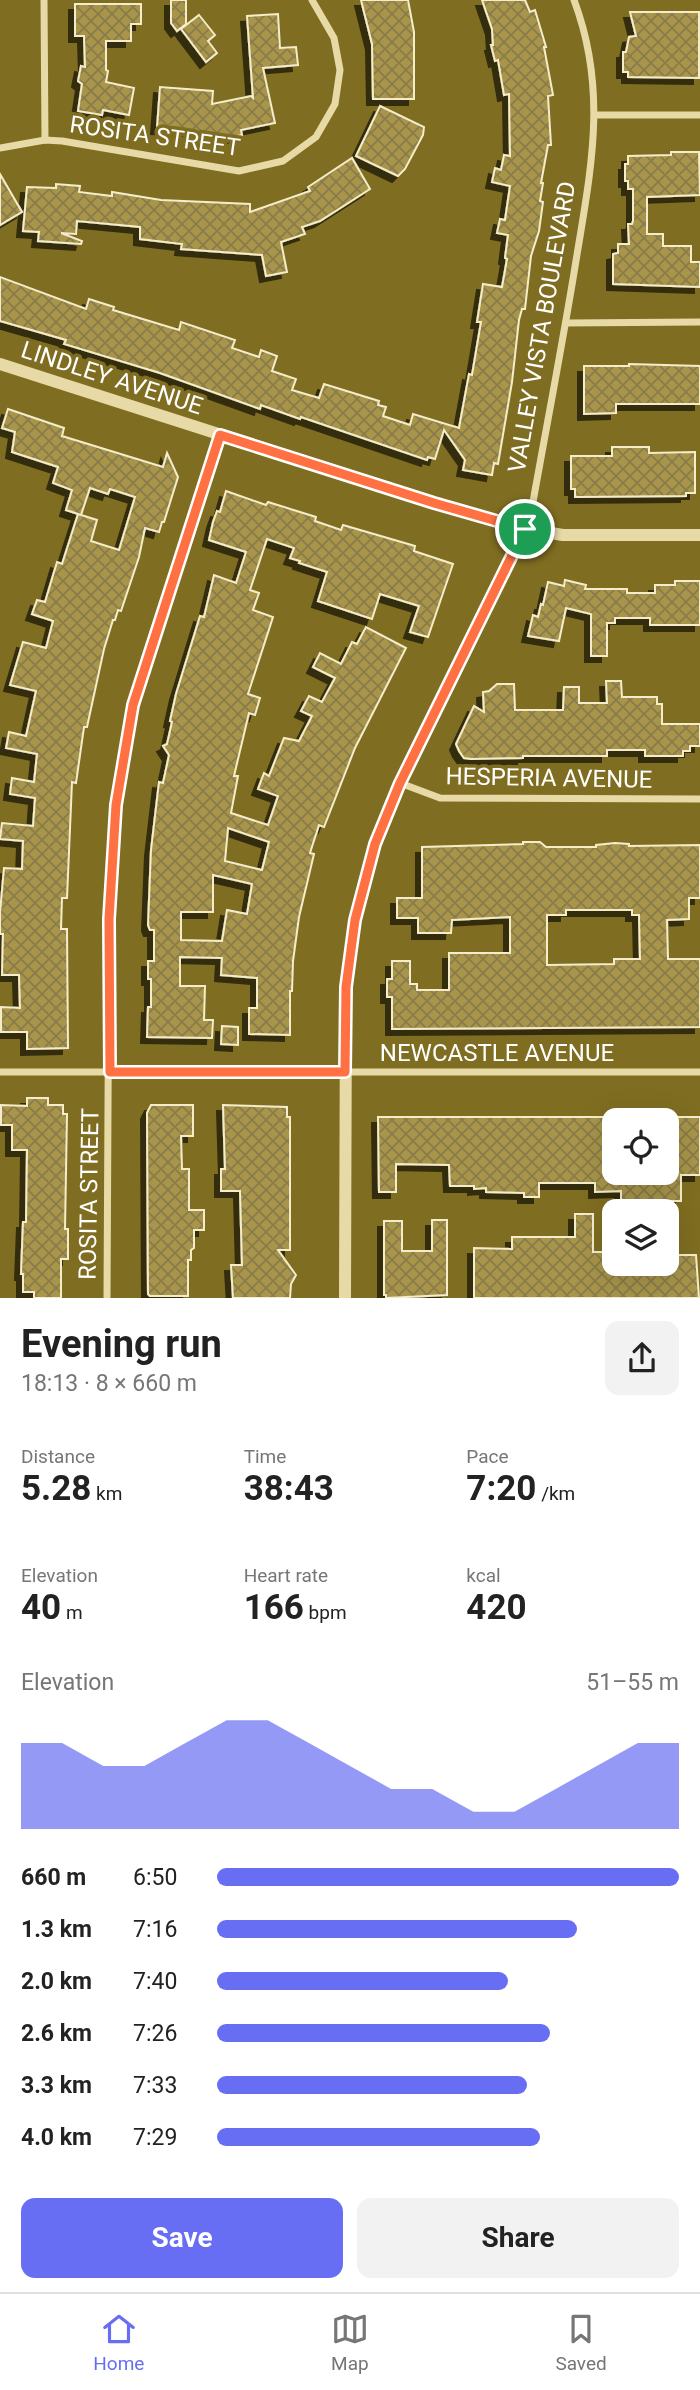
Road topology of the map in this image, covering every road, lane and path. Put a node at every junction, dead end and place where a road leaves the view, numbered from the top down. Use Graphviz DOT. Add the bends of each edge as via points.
graph roads {
  1 [pos="44,0"];
  2 [pos="312,0"];
  3 [pos="574,0"];
  4 [pos="595,115"];
  5 [pos="700,115"];
  6 [pos="46,140"];
  7 [pos="0,148"];
  8 [pos="566,323"];
  9 [pos="700,323"];
  10 [pos="0,364"];
  11 [pos="220,435"];
  12 [pos="525,529"];
  13 [pos="700,535"];
  14 [pos="400,783"];
  15 [pos="700,799"];
  16 [pos="0,1072"];
  17 [pos="110,1072"];
  18 [pos="345,1072"];
  19 [pos="700,1072"];
  20 [pos="107,1298"];
  21 [pos="345,1298"];
  1 -- 6 [label="street"];
  2 -- 6 [label="street, ROSITA STREET" via="334,38 340,70 335,104 316,137 283,161 239,171"];
  3 -- 4 [label="street, VALLEY VISTA BOULEVARD" via="584,27"];
  4 -- 5 [label="street"];
  4 -- 8 [label="street, VALLEY VISTA BOULEVARD"];
  6 -- 7 [label="street, ROSITA STREET"];
  8 -- 9 [label="street"];
  8 -- 12 [label="street, VALLEY VISTA BOULEVARD"];
  10 -- 11 [label="street, LINDLEY AVENUE"];
  11 -- 12 [label="street, LINDLEY AVENUE"];
  11 -- 17 [label="street, ROSITA STREET" via="133,705 116,805 109,919"];
  12 -- 13 [label="street, LINDLEY AVENUE" via="563,536"];
  12 -- 14 [label="street, VALLEY VISTA BOULEVARD"];
  14 -- 15 [label="street, HESPERIA AVENUE" via="440,798"];
  14 -- 18 [label="street, VALLEY VISTA BOULEVARD" via="375,844 355,920 346,987"];
  16 -- 17 [label="street, NEWCASTLE AVENUE"];
  17 -- 18 [label="street, NEWCASTLE AVENUE"];
  17 -- 20 [label="street, ROSITA STREET"];
  18 -- 19 [label="street, NEWCASTLE AVENUE"];
  18 -- 21 [label="street, VALLEY VISTA BOULEVARD"];
}
